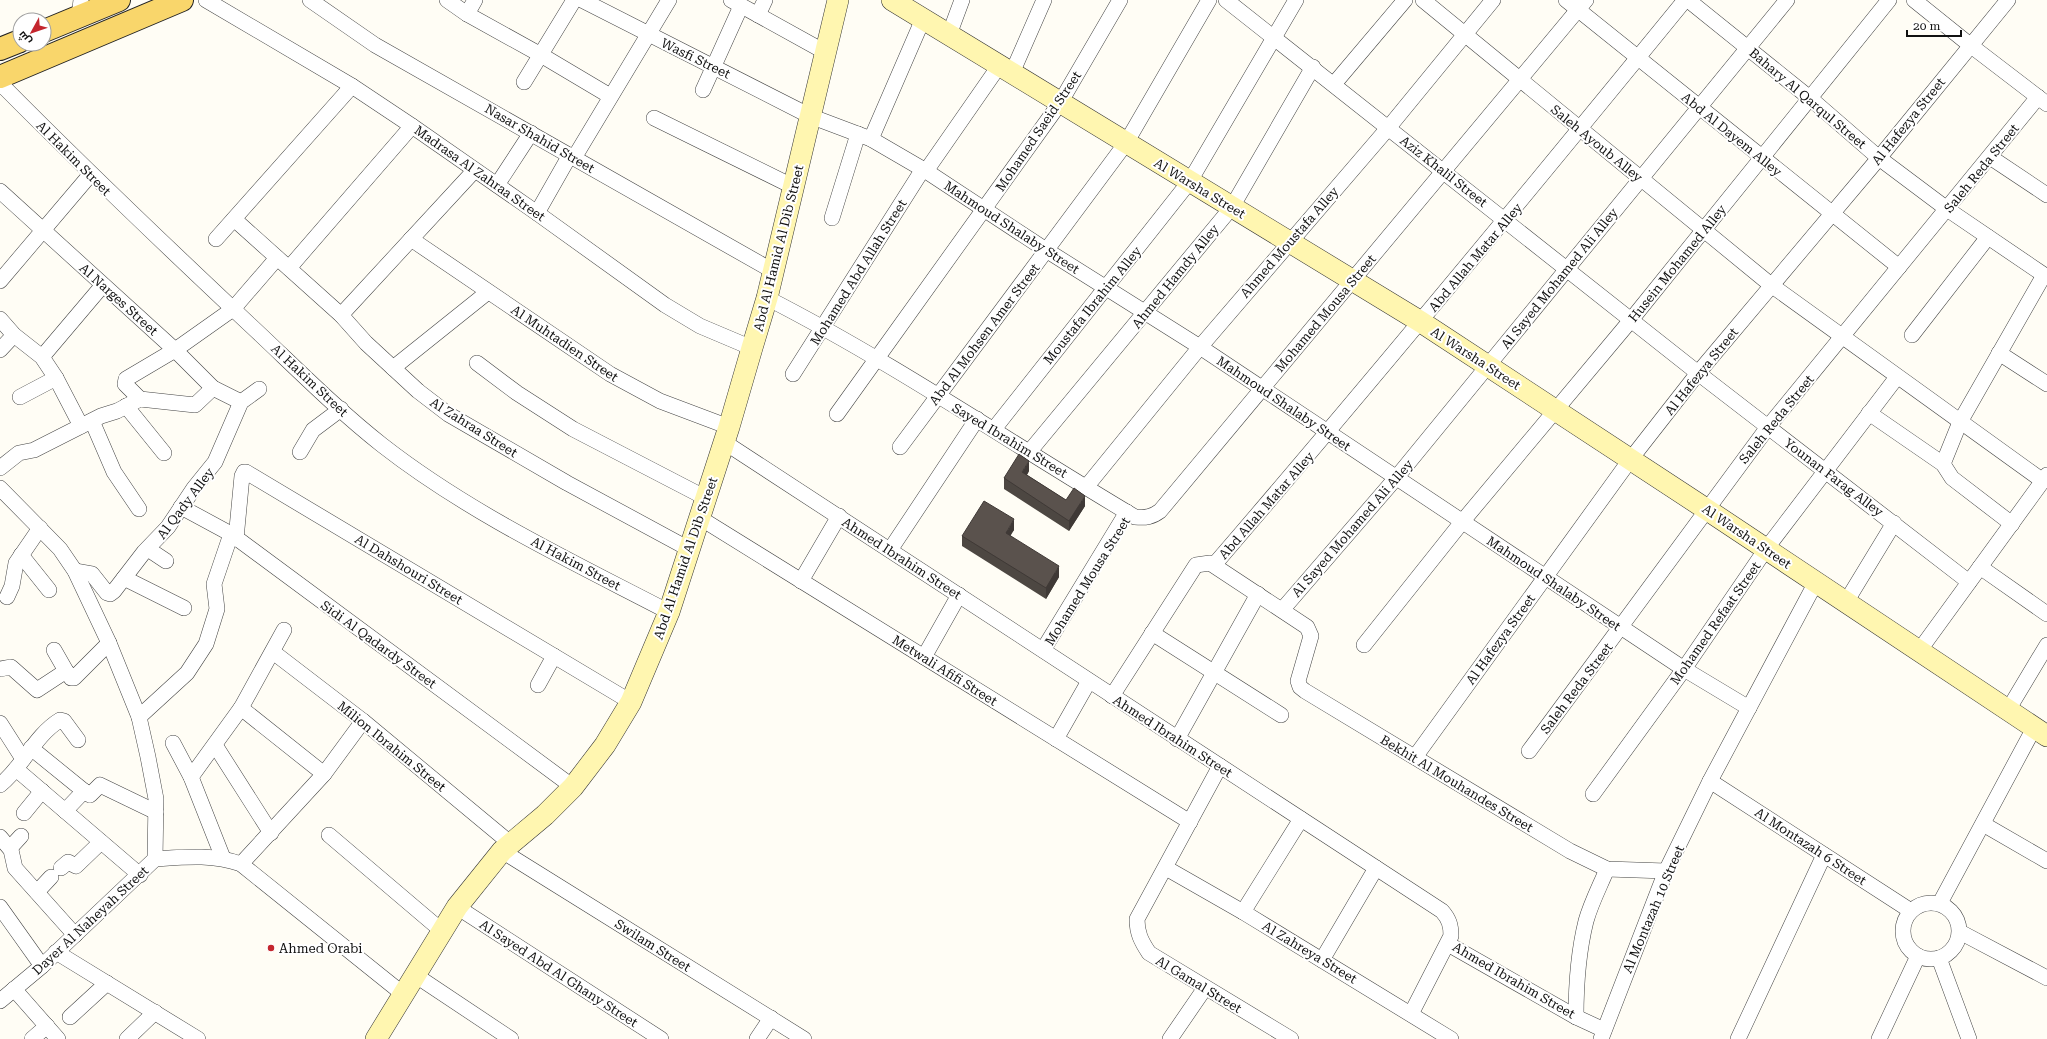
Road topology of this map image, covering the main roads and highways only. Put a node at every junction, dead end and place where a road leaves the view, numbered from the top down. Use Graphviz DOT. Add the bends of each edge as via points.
graph roads {
  1 [pos="119,0"];
  2 [pos="182,0"];
  3 [pos="80,8"];
  4 [pos="52,26"];
  5 [pos="12,45"];
  6 [pos="0,50"];
  7 [pos="0,77"];
  1 -- 3 [label="main road"];
  2 -- 7 [label="main road"];
  3 -- 4 [label="main road"];
  5 -- 6 [label="main road"];
}
